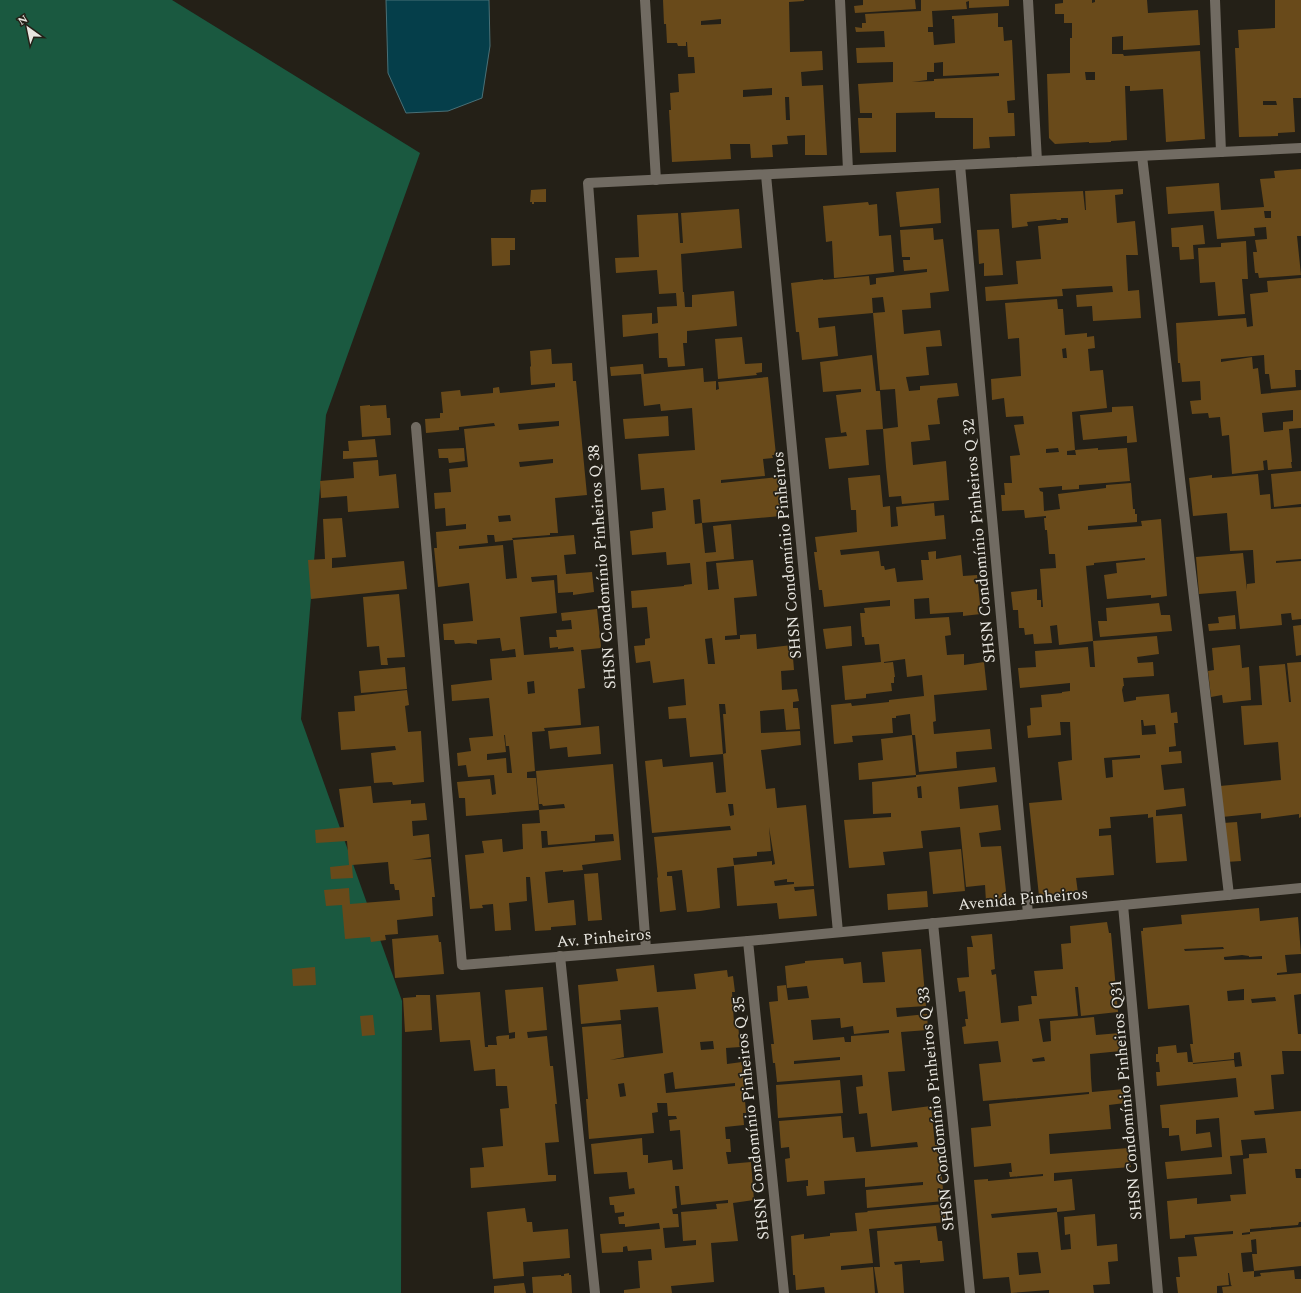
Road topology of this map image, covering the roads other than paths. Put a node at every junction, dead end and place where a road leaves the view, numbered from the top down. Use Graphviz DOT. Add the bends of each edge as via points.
graph roads {
  1 [pos="644,0"];
  2 [pos="840,0"];
  3 [pos="1028,0"];
  4 [pos="1216,0"];
  5 [pos="1301,148"];
  6 [pos="1221,152"];
  7 [pos="1142,156"];
  8 [pos="1037,161"];
  9 [pos="960,165"];
  10 [pos="848,170"];
  11 [pos="766,175"];
  12 [pos="656,180"];
  13 [pos="416,427"];
  14 [pos="1301,888"];
  15 [pos="1229,895"];
  16 [pos="1123,905"];
  17 [pos="1028,914"];
  18 [pos="932,923"];
  19 [pos="838,932"];
  20 [pos="748,941"];
  21 [pos="646,949"];
  22 [pos="560,956"];
  23 [pos="595,1293"];
  24 [pos="784,1293"];
  25 [pos="970,1293"];
  26 [pos="1158,1293"];
  1 -- 12 [label="street"];
  2 -- 10 [label="street"];
  3 -- 8 [label="street"];
  4 -- 6 [label="street"];
  5 -- 6 [label="street"];
  6 -- 7 [label="street"];
  7 -- 8 [label="street"];
  7 -- 15 [label="street"];
  8 -- 9 [label="street"];
  9 -- 10 [label="street"];
  9 -- 17 [label="street, SHSN Condomínio Pinheiros Q 32"];
  10 -- 11 [label="street"];
  11 -- 12 [label="street"];
  11 -- 19 [label="street, SHSN Condomínio Pinheiros"];
  12 -- 21 [label="street, SHSN Condomínio Pinheiros Q 38" via="588,183"];
  13 -- 22 [label="street, Av. Pinheiros" via="462,965"];
  14 -- 15 [label="street, Avenida Pinheiros"];
  15 -- 16 [label="street, Avenida Pinheiros"];
  16 -- 17 [label="street, Avenida Pinheiros"];
  16 -- 26 [label="street, SHSN Condomínio Pinheiros Q31"];
  17 -- 18 [label="street, Avenida Pinheiros"];
  18 -- 19 [label="street, Avenida Pinheiros"];
  18 -- 25 [label="street, SHSN Condomínio Pinheiros Q 33"];
  19 -- 20 [label="street, Avenida Pinheiros"];
  20 -- 21 [label="street, Av. Pinheiros"];
  20 -- 24 [label="street, SHSN Condomínio Pinheiros Q 35"];
  21 -- 22 [label="street, Av. Pinheiros"];
  22 -- 23 [label="street"];
}
